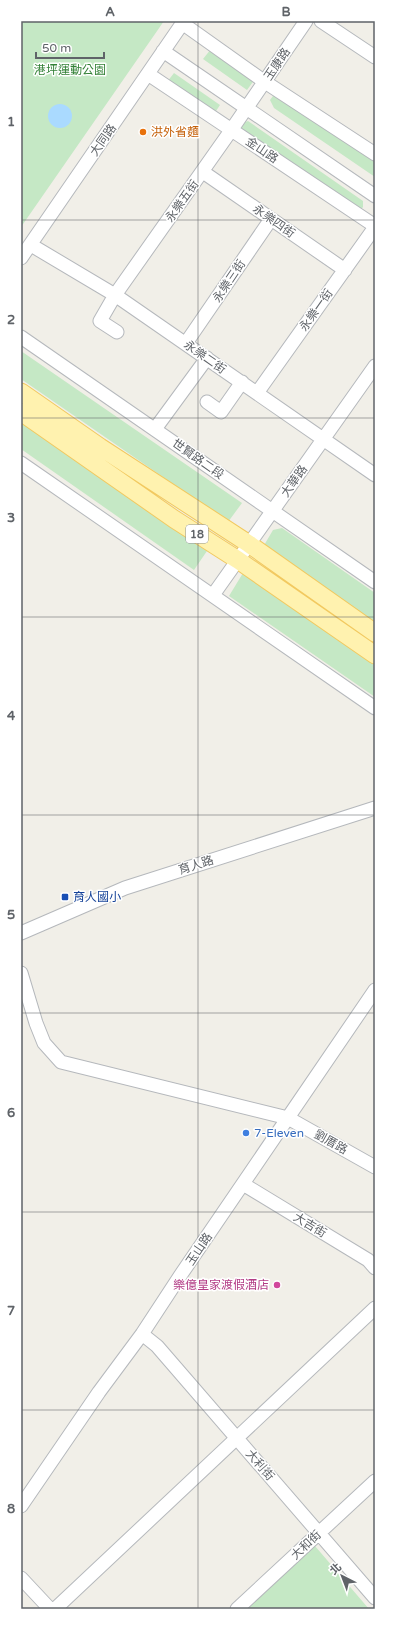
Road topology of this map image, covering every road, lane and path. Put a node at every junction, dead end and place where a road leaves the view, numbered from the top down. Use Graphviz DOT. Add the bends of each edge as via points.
graph roads {
  1 [pos="306,21"];
  2 [pos="321,21"];
  3 [pos="183,22"];
  4 [pos="163,51"];
  5 [pos="375,57"];
  6 [pos="148,74"];
  7 [pos="265,82"];
  8 [pos="247,107"];
  9 [pos="232,130"];
  10 [pos="375,154"];
  11 [pos="203,172"];
  12 [pos="375,196"];
  13 [pos="271,219"];
  14 [pos="375,227"];
  15 [pos="31,245"];
  16 [pos="21,258"];
  17 [pos="345,270"];
  18 [pos="115,295"];
  19 [pos="117,332"];
  20 [pos="21,337"];
  21 [pos="186,344"];
  22 [pos="207,358"];
  23 [pos="375,366"];
  24 [pos="242,382"];
  25 [pos="21,392"];
  26 [pos="257,393"];
  27 [pos="207,402"];
  28 [pos="21,412"];
  29 [pos="155,429"];
  30 [pos="324,440"];
  31 [pos="21,463"];
  32 [pos="375,475"];
  33 [pos="273,511"];
  34 [pos="249,544"];
  35 [pos="238,560"];
  36 [pos="375,582"];
  37 [pos="213,595"];
  38 [pos="375,633"];
  39 [pos="375,655"];
  40 [pos="375,708"];
  41 [pos="375,808"];
  42 [pos="21,933"];
  43 [pos="21,973"];
  44 [pos="375,990"];
  45 [pos="288,1118"];
  46 [pos="375,1167"];
  47 [pos="242,1184"];
  48 [pos="375,1268"];
  49 [pos="375,1308"];
  50 [pos="142,1334"];
  51 [pos="236,1438"];
  52 [pos="375,1480"];
  53 [pos="21,1506"];
  54 [pos="320,1532"];
  55 [pos="21,1578"];
  56 [pos="375,1598"];
  57 [pos="50,1609"];
  58 [pos="56,1609"];
  59 [pos="237,1609"];
  1 -- 7 [label="street, 玉康路"];
  2 -- 5 [label="street"];
  3 -- 4 [label="street, 大同路"];
  3 -- 7 [label="street"];
  4 -- 6 [label="street, 大同路"];
  4 -- 8 [label="street"];
  6 -- 9 [label="street, 金山路"];
  6 -- 15 [label="street, 大同路"];
  7 -- 8 [label="street, 玉康路"];
  7 -- 10 [label="street"];
  8 -- 9 [label="street, 永樂五街"];
  8 -- 12 [label="street"];
  9 -- 11 [label="street, 永樂五街"];
  9 -- 14 [label="street, 金山路"];
  11 -- 13 [label="street, 永樂四街"];
  11 -- 18 [label="street, 永樂五街"];
  13 -- 17 [label="street, 永樂四街"];
  13 -- 21 [label="street, 永樂三街"];
  14 -- 17 [label="street, 永樂一街"];
  15 -- 16 [label="street, 大同路"];
  15 -- 18 [label="street, 永樂二街"];
  17 -- 26 [label="street, 永樂一街"];
  18 -- 19 [label="street, 永樂五街" via="100,321"];
  18 -- 21 [label="street, 永樂二街"];
  20 -- 29 [label="street, 世賢路二段"];
  21 -- 22 [label="street, 永樂二街"];
  22 -- 24 [label="street, 永樂二街"];
  22 -- 29 [label="street"];
  23 -- 30 [label="street, 大華路"];
  24 -- 26 [label="street, 永樂二街"];
  24 -- 27 [label="street" via="220,412"];
  25 -- 34 [label="main road, 18"];
  26 -- 30 [label="street, 永樂二街"];
  28 -- 35 [label="main road, 18" via="174,519"];
  29 -- 33 [label="street, 世賢路二段"];
  30 -- 32 [label="street, 永樂二街"];
  30 -- 33 [label="street, 大華路"];
  31 -- 37 [label="street"];
  33 -- 34 [label="street, 大華路"];
  33 -- 36 [label="street, 世賢路二段"];
  34 -- 35 [label="street, 大華路"];
  34 -- 38 [label="main road, 18"];
  35 -- 37 [label="street, 大華路"];
  35 -- 39 [label="main road, 18"];
  37 -- 40 [label="street"];
  41 -- 42 [label="street, 育人路" via="125,888"];
  43 -- 45 [label="street, 劉厝路" via="44,1044 61,1062"];
  44 -- 45 [label="street, 玉山路"];
  45 -- 46 [label="street, 劉厝路"];
  45 -- 47 [label="street, 玉山路"];
  47 -- 48 [label="street, 大吉街" via="368,1260"];
  47 -- 50 [label="street, 玉山路"];
  49 -- 51 [label="street"];
  50 -- 51 [label="street, 大利街" via="157,1346"];
  50 -- 53 [label="street, 玉山路"];
  51 -- 54 [label="street, 大利街"];
  51 -- 58 [label="street"];
  52 -- 54 [label="street, 大和街"];
  54 -- 56 [label="street, 大利街"];
  54 -- 59 [label="street, 大和街"];
  55 -- 57 [label="street"];
}
